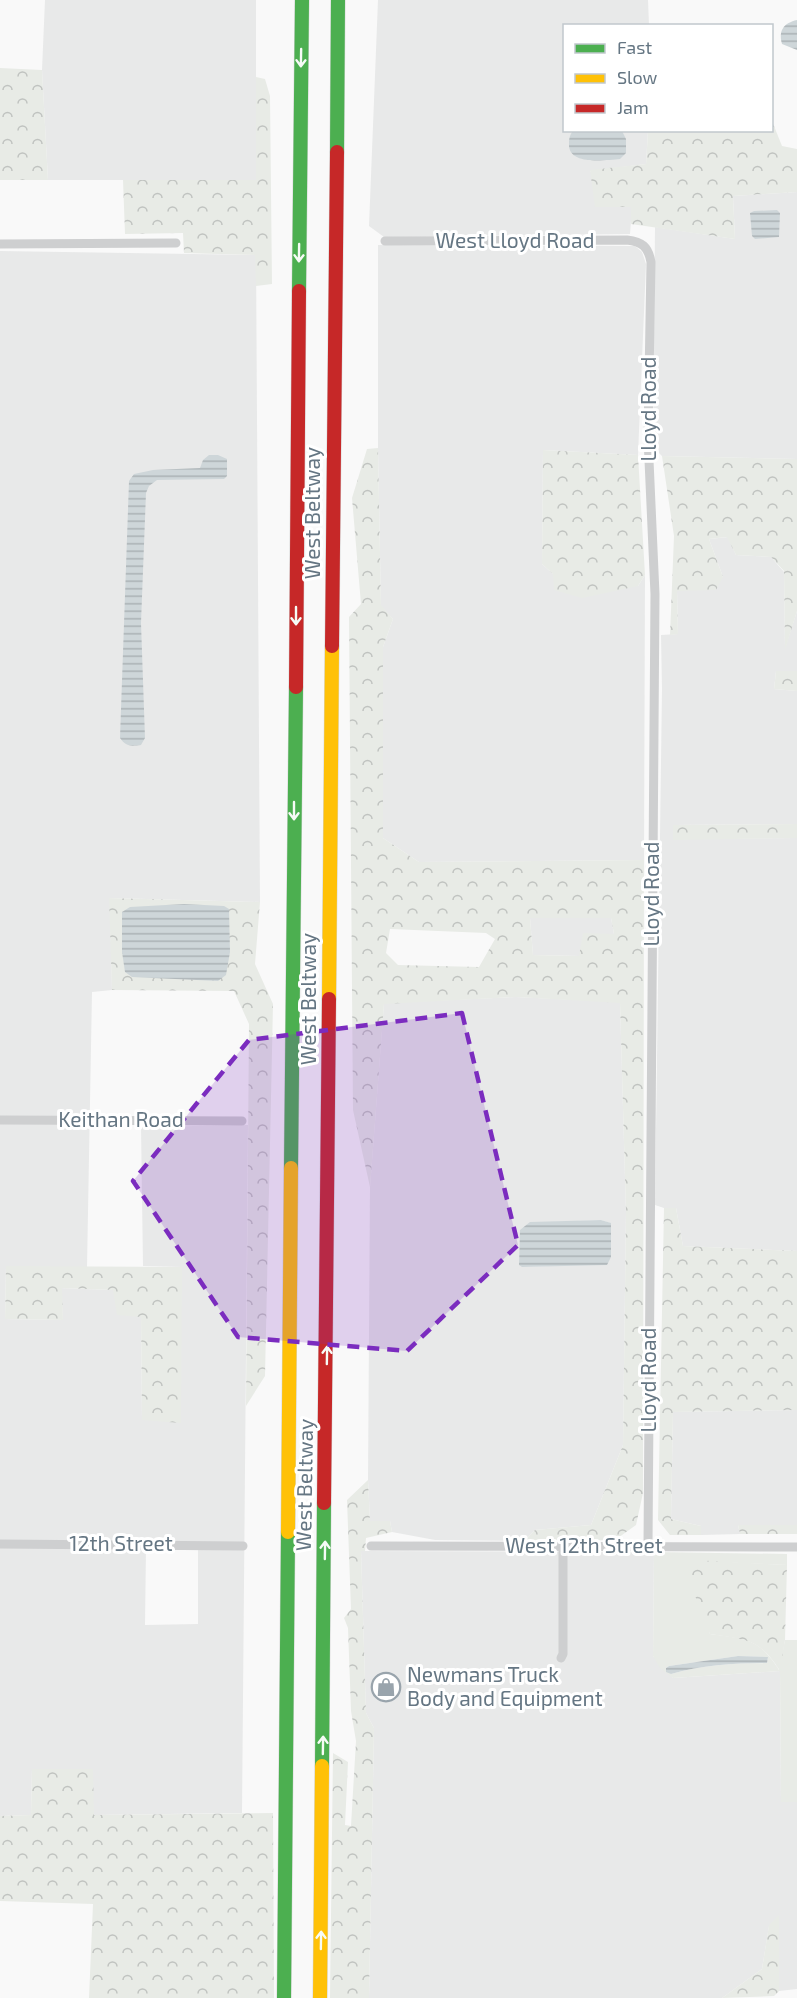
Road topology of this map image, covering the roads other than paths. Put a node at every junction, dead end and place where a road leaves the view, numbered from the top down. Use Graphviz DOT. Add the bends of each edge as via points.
graph roads {
  1 [pos="302,0"];
  2 [pos="338,0"];
  3 [pos="385,241"];
  4 [pos="176,243"];
  5 [pos="0,244"];
  6 [pos="645,245"];
  7 [pos="0,1120"];
  8 [pos="242,1121"];
  9 [pos="0,1544"];
  10 [pos="243,1546"];
  11 [pos="371,1546"];
  12 [pos="563,1546"];
  13 [pos="648,1546"];
  14 [pos="797,1547"];
  15 [pos="561,1658"];
  16 [pos="284,1998"];
  17 [pos="320,1998"];
  1 -- 16 [label="highway, West Beltway, one-way"];
  17 -- 2 [label="highway, West Beltway, one-way"];
  3 -- 6 [label="street, West Lloyd Road" via="627,240"];
  4 -- 5 [label="street"];
  6 -- 13 [label="street, Lloyd Road" via="651,262 648,438 655,594"];
  7 -- 8 [label="street, Keithan Road"];
  9 -- 10 [label="street, 12th Street"];
  11 -- 12 [label="street, West 12th Street"];
  12 -- 13 [label="street, West 12th Street"];
  12 -- 15 [label="street"];
  13 -- 14 [label="street, West 12th Street"];
}
